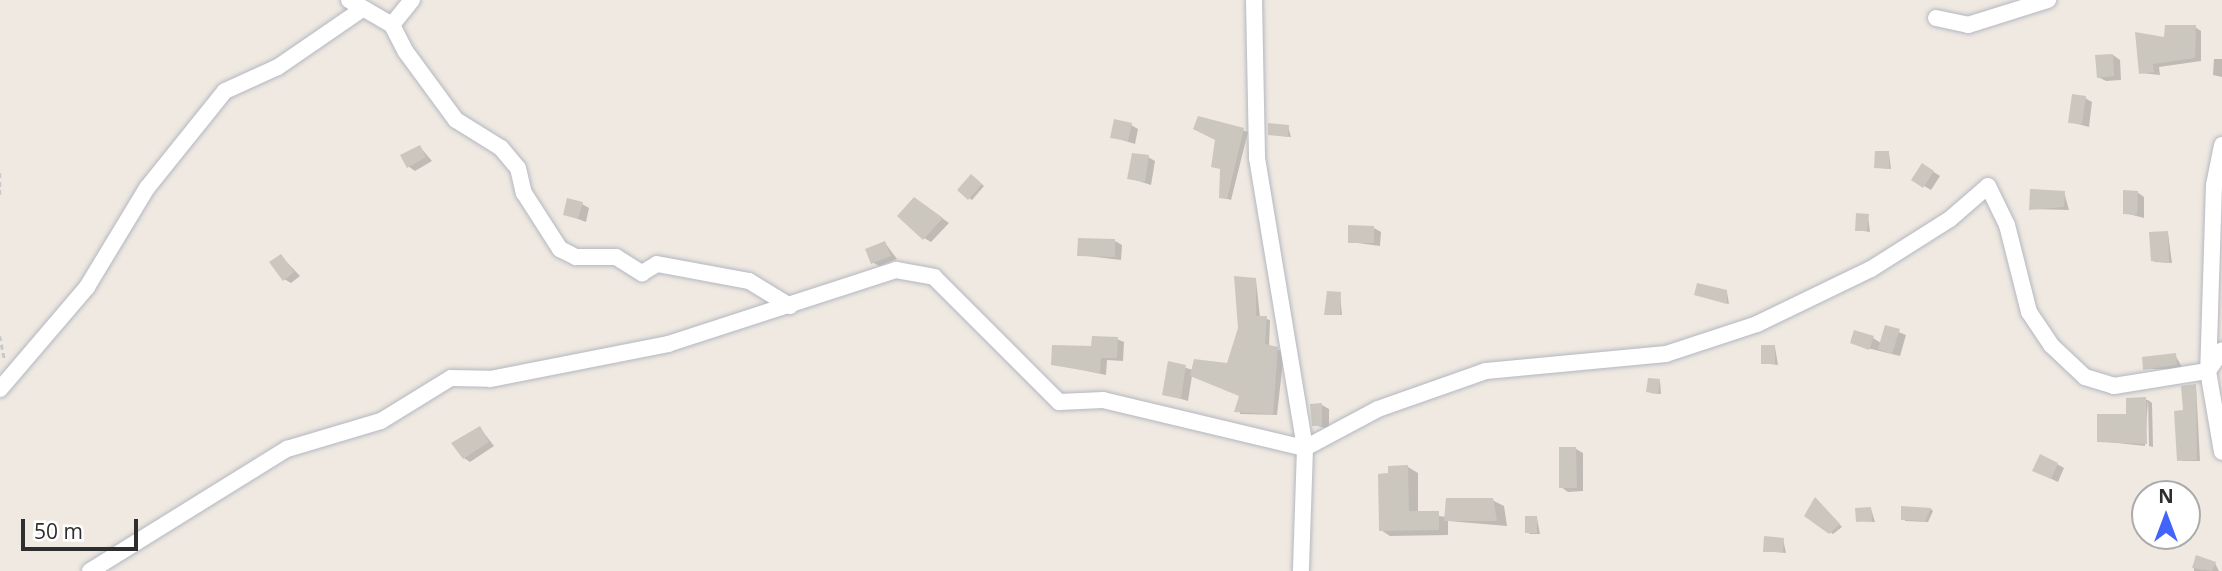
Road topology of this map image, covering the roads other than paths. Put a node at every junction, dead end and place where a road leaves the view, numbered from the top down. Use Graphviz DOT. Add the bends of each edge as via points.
graph roads {
  1 [pos="412,0"];
  2 [pos="1254,0"];
  3 [pos="2048,0"];
  4 [pos="355,5"];
  5 [pos="1936,18"];
  6 [pos="392,25"];
  7 [pos="2222,145"];
  8 [pos="790,306"];
  9 [pos="2222,350"];
  10 [pos="2208,371"];
  11 [pos="0,389"];
  12 [pos="1305,448"];
  13 [pos="2222,452"];
  14 [pos="90,571"];
  15 [pos="1301,571"];
  1 -- 6 [label="street"];
  2 -- 12 [label="street" via="1257,158"];
  3 -- 5 [label="street" via="1968,25"];
  4 -- 6 [label="street"];
  4 -- 11 [label="street" via="278,67 225,91 147,188 87,287"];
  6 -- 8 [label="street" via="456,120 501,148 518,168 524,192 560,248 576,257 616,257 642,273 657,264 749,281"];
  7 -- 10 [label="street" via="2214,185"];
  8 -- 12 [label="street" via="913,269 934,277 1059,402 1103,400"];
  8 -- 14 [label="street" via="668,344 490,379 451,378 381,421 287,449"];
  9 -- 10 [label="street"];
  10 -- 12 [label="street" via="2114,386 2085,377 2051,345 2029,312 2007,225 1988,186 1950,219 1871,269 1757,324 1666,354 1486,371 1378,410"];
  10 -- 13 [label="street"];
  12 -- 15 [label="street"];
}
